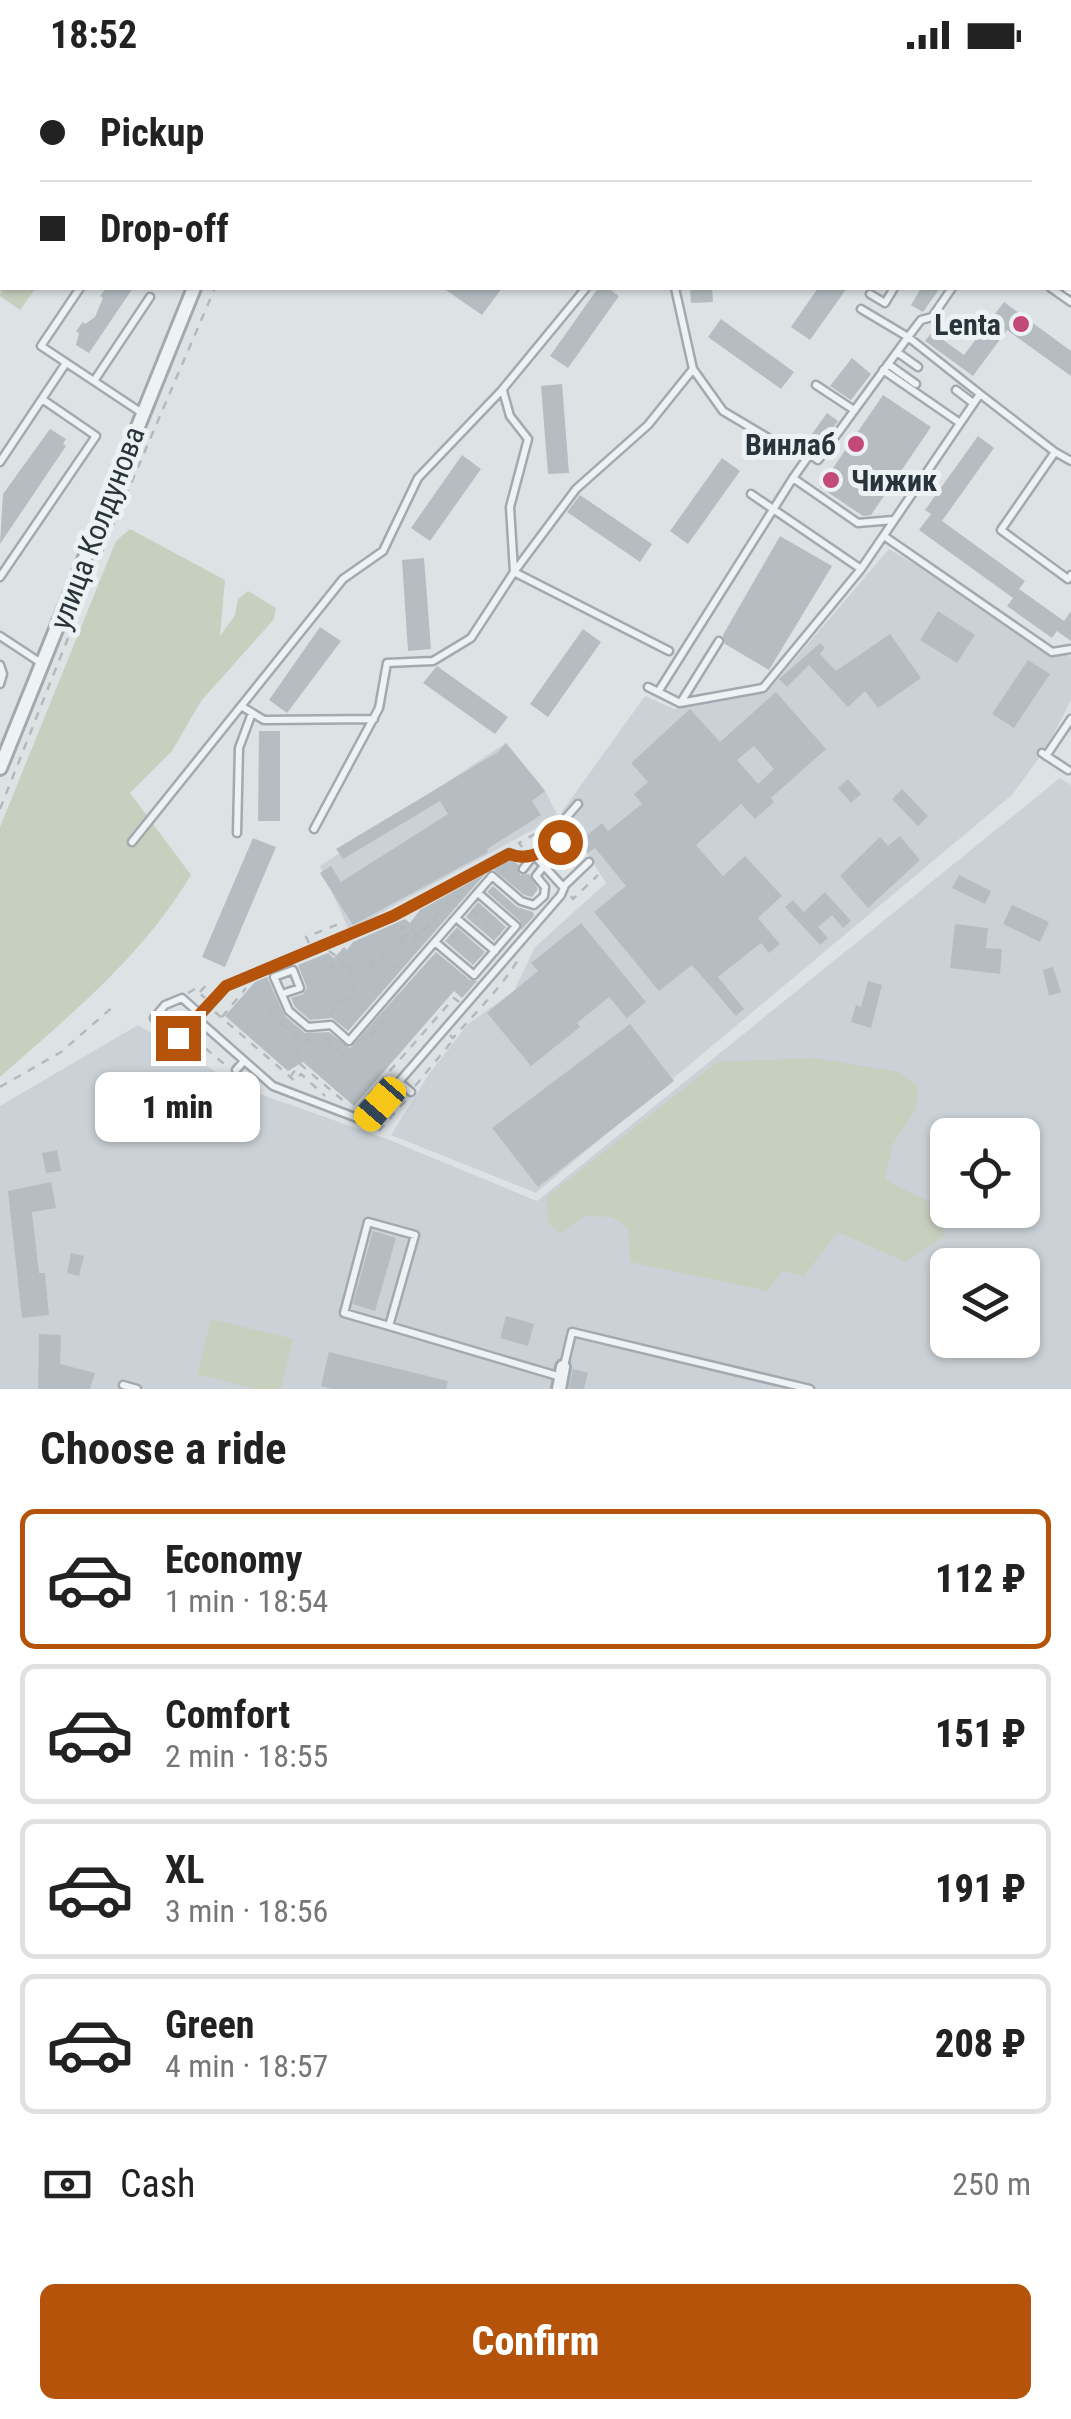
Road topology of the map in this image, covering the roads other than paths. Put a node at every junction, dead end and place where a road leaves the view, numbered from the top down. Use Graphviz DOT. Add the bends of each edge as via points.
graph roads {
  1 [pos="79,290"];
  2 [pos="193,290"];
  3 [pos="584,290"];
  4 [pos="675,290"];
  5 [pos="893,290"];
  6 [pos="951,290"];
  7 [pos="870,294"];
  8 [pos="150,298"];
  9 [pos="862,308"];
  10 [pos="908,338"];
  11 [pos="897,352"];
  12 [pos="66,363"];
  13 [pos="885,367"];
  14 [pos="918,367"];
  15 [pos="692,368"];
  16 [pos="94,381"];
  17 [pos="916,384"];
  18 [pos="816,385"];
  19 [pos="502,390"];
  20 [pos="956,390"];
  21 [pos="980,394"];
  22 [pos="42,399"];
  23 [pos="974,403"];
  24 [pos="854,410"];
  25 [pos="142,414"];
  26 [pos="960,423"];
  27 [pos="780,445"];
  28 [pos="1055,452"];
  29 [pos="0,462"];
  30 [pos="1071,462"];
  31 [pos="794,478"];
  32 [pos="751,494"];
  33 [pos="772,509"];
  34 [pos="894,520"];
  35 [pos="884,536"];
  36 [pos="861,569"];
  37 [pos="514,572"];
  38 [pos="1071,575"];
  39 [pos="0,577"];
  40 [pos="0,636"];
  41 [pos="719,641"];
  42 [pos="1071,649"];
  43 [pos="669,652"];
  44 [pos="43,664"];
  45 [pos="0,666"];
  46 [pos="0,684"];
  47 [pos="648,687"];
  48 [pos="658,692"];
  49 [pos="680,703"];
  50 [pos="241,706"];
  51 [pos="252,713"];
  52 [pos="374,719"];
  53 [pos="1071,719"];
  54 [pos="0,768"];
  55 [pos="1068,770"];
  56 [pos="578,804"];
  57 [pos="314,829"];
  58 [pos="237,833"];
  59 [pos="132,842"];
  60 [pos="534,855"];
  61 [pos="588,862"];
  62 [pos="543,867"];
  63 [pos="521,870"];
  64 [pos="475,889"];
  65 [pos="566,890"];
  66 [pos="456,918"];
  67 [pos="433,944"];
  68 [pos="495,950"];
  69 [pos="282,994"];
  70 [pos="199,1017"];
  71 [pos="244,1060"];
  72 [pos="236,1070"];
  73 [pos="399,1082"];
  74 [pos="411,1092"];
  75 [pos="389,1326"];
  76 [pos="561,1378"];
  77 [pos="122,1385"];
  78 [pos="137,1389"];
  79 [pos="810,1389"];
  1 -- 12 [label="lane" via="41,346"];
  2 -- 25 [label="street, улица Колдунова"];
  3 -- 19 [label="lane"];
  4 -- 15 [label="lane"];
  5 -- 7 [label="lane" via="884,303"];
  6 -- 10 [label="lane"];
  8 -- 16 [label="lane"];
  9 -- 10 [label="lane"];
  10 -- 11 [label="lane"];
  10 -- 21 [label="lane"];
  11 -- 13 [label="lane"];
  11 -- 14 [label="lane"];
  12 -- 16 [label="lane"];
  12 -- 22 [label="lane"];
  13 -- 17 [label="lane"];
  13 -- 24 [label="lane"];
  13 -- 26 [label="lane"];
  15 -- 27 [label="lane" via="723,411"];
  15 -- 37 [label="lane" via="648,425 576,489"];
  16 -- 25 [label="lane"];
  18 -- 24 [label="lane"];
  19 -- 37 [label="lane" via="510,416 528,439 510,506"];
  19 -- 50 [label="lane" via="418,478 383,551 343,579"];
  20 -- 23 [label="lane"];
  21 -- 23 [label="lane"];
  21 -- 28 [label="lane"];
  22 -- 29 [label="lane"];
  22 -- 39 [label="lane" via="96,436"];
  23 -- 26 [label="lane"];
  24 -- 31 [label="lane" via="818,460 810,454"];
  25 -- 44 [label="street, улица Колдунова"];
  26 -- 34 [label="lane"];
  28 -- 30 [label="lane"];
  28 -- 38 [label="lane" via="1001,530"];
  31 -- 33 [label="lane"];
  31 -- 34 [label="lane" via="858,523"];
  32 -- 33 [label="lane"];
  33 -- 36 [label="lane"];
  33 -- 48 [label="lane"];
  34 -- 35 [label="lane"];
  35 -- 36 [label="lane"];
  35 -- 42 [label="lane" via="1052,652"];
  36 -- 49 [label="lane" via="764,688"];
  37 -- 43 [label="lane"];
  37 -- 52 [label="lane" via="471,638 433,660 387,663"];
  40 -- 44 [label="lane"];
  41 -- 49 [label="lane"];
  44 -- 54 [label="street, улица Колдунова"];
  45 -- 46 [label="lane"];
  47 -- 48 [label="lane"];
  48 -- 49 [label="lane"];
  50 -- 51 [label="lane"];
  50 -- 59 [label="lane"];
  51 -- 52 [label="lane" via="264,720"];
  51 -- 58 [label="lane" via="239,748"];
  52 -- 57 [label="lane"];
  53 -- 55 [label="lane" via="1044,754"];
  56 -- 60 [label="lane" via="564,820 560,842"];
  60 -- 62 [label="lane"];
  60 -- 63 [label="lane"];
  60 -- 70 [label="lane" via="509,854 393,916 226,986"];
  61 -- 65 [label="lane"];
  62 -- 64 [label="lane" via="536,876 545,892 534,904 524,904 492,876"];
  62 -- 65 [label="lane"];
  64 -- 66 [label="lane"];
  64 -- 68 [label="lane" via="516,926"];
  65 -- 73 [label="lane"];
  66 -- 67 [label="lane"];
  66 -- 68 [label="lane"];
  67 -- 68 [label="lane" via="474,975"];
  67 -- 69 [label="lane" via="350,1041 331,1025 305,1025"];
  70 -- 70 [label="lane" via="182,998 154,1018 178,1038"];
  70 -- 71 [label="lane"];
  71 -- 72 [label="lane"];
  71 -- 73 [label="lane" via="273,1086 365,1121"];
  73 -- 74 [label="lane"];
  75 -- 75 [label="lane" via="415,1235 368,1222 344,1313"];
  75 -- 76 [label="lane"];
  76 -- 79 [label="lane" via="572,1332"];
  77 -- 78 [label="lane"];
}
